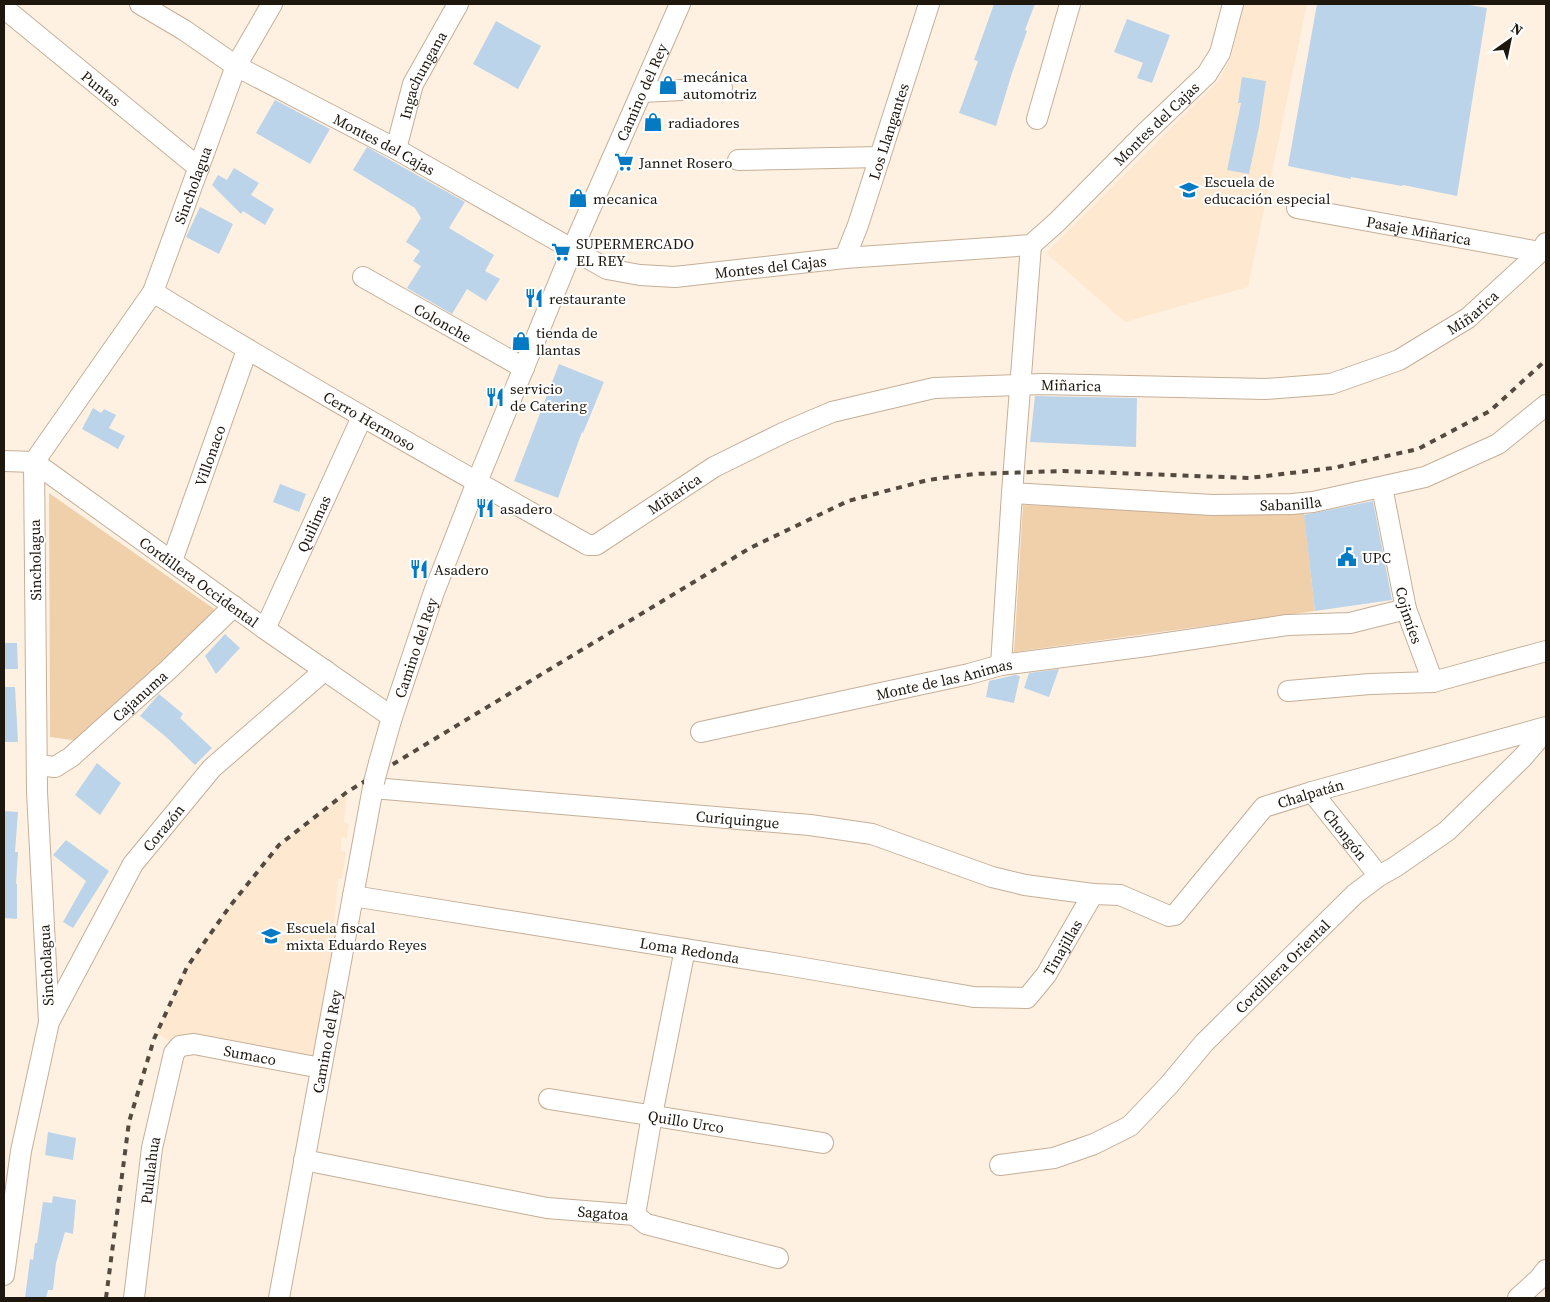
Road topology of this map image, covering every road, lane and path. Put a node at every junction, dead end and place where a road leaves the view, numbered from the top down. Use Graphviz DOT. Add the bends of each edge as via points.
graph roads {
  1 [pos="140,4"];
  2 [pos="272,4"];
  3 [pos="458,4"];
  4 [pos="680,4"];
  5 [pos="930,4"];
  6 [pos="1070,4"];
  7 [pos="1233,4"];
  8 [pos="4,8"];
  9 [pos="236,66"];
  10 [pos="722,88"];
  11 [pos="642,92"];
  12 [pos="1036,118"];
  13 [pos="396,149"];
  14 [pos="880,157"];
  15 [pos="738,160"];
  16 [pos="199,168"];
  17 [pos="1297,208"];
  18 [pos="1031,245"];
  19 [pos="1543,248"];
  20 [pos="572,250"];
  21 [pos="845,258"];
  22 [pos="363,277"];
  23 [pos="153,292"];
  24 [pos="247,350"];
  25 [pos="524,368"];
  26 [pos="1020,385"];
  27 [pos="1546,405"];
  28 [pos="362,418"];
  29 [pos="4,461"];
  30 [pos="34,462"];
  31 [pos="477,482"];
  32 [pos="1382,487"];
  33 [pos="1012,493"];
  34 [pos="588,545"];
  35 [pos="172,561"];
  36 [pos="234,606"];
  37 [pos="1406,608"];
  38 [pos="265,629"];
  39 [pos="1546,651"];
  40 [pos="1001,665"];
  41 [pos="325,670"];
  42 [pos="1433,682"];
  43 [pos="1288,691"];
  44 [pos="392,716"];
  45 [pos="1546,728"];
  46 [pos="701,732"];
  47 [pos="37,765"];
  48 [pos="375,778"];
  49 [pos="1312,792"];
  50 [pos="1379,876"];
  51 [pos="1093,894"];
  52 [pos="353,896"];
  53 [pos="685,948"];
  54 [pos="1027,998"];
  55 [pos="49,1022"];
  56 [pos="180,1046"];
  57 [pos="321,1068"];
  58 [pos="549,1099"];
  59 [pos="652,1115"];
  60 [pos="823,1143"];
  61 [pos="21,1151"];
  62 [pos="304,1160"];
  63 [pos="1000,1165"];
  64 [pos="4,1168"];
  65 [pos="635,1215"];
  66 [pos="778,1258"];
  67 [pos="1546,1270"];
  68 [pos="4,1276"];
  69 [pos="134,1298"];
  70 [pos="283,1298"];
  71 [pos="1518,1298"];
  1 -- 9 [label="street, Montes del Cajas"];
  2 -- 9 [label="street, Sincholagua"];
  3 -- 13 [label="street, Ingachungana" via="413,84"];
  4 -- 11 [label="street, Camino del Rey"];
  5 -- 14 [label="street, Los Llangantes"];
  6 -- 12 [label="street"];
  7 -- 18 [label="street, Montes del Cajas" via="1220,53 1208,74"];
  8 -- 16 [label="street, Puntas"];
  9 -- 13 [label="street, Montes del Cajas"];
  9 -- 16 [label="street, Sincholagua"];
  10 -- 11 [label="street"];
  11 -- 20 [label="street, Camino del Rey"];
  13 -- 20 [label="street, Montes del Cajas"];
  14 -- 15 [label="street"];
  14 -- 21 [label="street, Los Llangantes"];
  16 -- 23 [label="street, Sincholagua"];
  17 -- 19 [label="street, Pasaje Miñarica"];
  18 -- 21 [label="street, Montes del Cajas"];
  18 -- 26 [label="street"];
  19 -- 26 [label="street, Miñarica" via="1468,318 1399,360 1331,384 1266,389"];
  20 -- 21 [label="street, Montes del Cajas" via="607,269 666,276"];
  20 -- 25 [label="street, Camino del Rey"];
  22 -- 25 [label="street, Colonche"];
  23 -- 24 [label="street, Cerro Hermoso"];
  23 -- 30 [label="street, Sincholagua"];
  24 -- 28 [label="street, Cerro Hermoso"];
  24 -- 35 [label="street, Villonaco"];
  25 -- 31 [label="street, Camino del Rey"];
  26 -- 33 [label="street"];
  26 -- 34 [label="street, Miñarica" via="934,388 832,412 714,467 596,545"];
  27 -- 32 [label="street, Sabanilla" via="1498,444 1425,477"];
  28 -- 31 [label="street, Cerro Hermoso"];
  28 -- 38 [label="street, Quilimas"];
  29 -- 30 [label="street"];
  30 -- 35 [label="street, Cordillera Occidental"];
  30 -- 47 [label="street, Sincholagua"];
  31 -- 34 [label="street, Cerro Hermoso"];
  31 -- 44 [label="street, Camino del Rey" via="434,592"];
  32 -- 33 [label="street, Sabanilla" via="1292,504 1212,505"];
  32 -- 37 [label="street, Cojimíes"];
  33 -- 40 [label="street"];
  35 -- 36 [label="street, Cordillera Occidental"];
  36 -- 38 [label="street, Cordillera Occidental"];
  36 -- 47 [label="street, Cajanuma" via="71,757 55,767"];
  37 -- 40 [label="street, Monte de las Animas" via="1350,623 1287,625"];
  37 -- 42 [label="street, Cojimíes"];
  38 -- 41 [label="street, Cordillera Occidental"];
  39 -- 42 [label="street"];
  40 -- 46 [label="street, Monte de las Animas"];
  41 -- 44 [label="street, Cordillera Occidental"];
  41 -- 55 [label="street, Corazón" via="212,768 133,864"];
  42 -- 43 [label="street"];
  44 -- 48 [label="street, Camino del Rey"];
  45 -- 49 [label="street, Chalpatán"];
  45 -- 50 [label="street, Cordillera Oriental" via="1523,757 1447,831"];
  47 -- 55 [label="street, Sincholagua"];
  48 -- 51 [label="street, Curiquingue" via="872,834 992,877"];
  48 -- 52 [label="street, Camino del Rey"];
  49 -- 50 [label="street, Chongón"];
  49 -- 51 [label="street, Chalpatán" via="1264,807 1174,915 1166,915 1120,895"];
  50 -- 63 [label="street, Cordillera Oriental" via="1355,894 1204,1043 1130,1126 1094,1144 1054,1158"];
  51 -- 54 [label="street, Tinajillas" via="1046,975"];
  52 -- 53 [label="street, Loma Redonda"];
  52 -- 57 [label="street, Camino del Rey"];
  53 -- 54 [label="street, Loma Redonda" via="974,997"];
  53 -- 59 [label="street, Sagatoa"];
  55 -- 61 [label="street, Sincholagua"];
  56 -- 57 [label="street, Sumaco" via="194,1044"];
  56 -- 69 [label="street, Pululahua" via="174,1053 152,1148"];
  57 -- 62 [label="street, Camino del Rey"];
  58 -- 59 [label="street, Quillo Urco"];
  59 -- 60 [label="street, Quillo Urco"];
  59 -- 65 [label="street, Sagatoa"];
  61 -- 64 [label="street"];
  61 -- 68 [label="street"];
  62 -- 65 [label="street, Sagatoa" via="547,1208"];
  62 -- 70 [label="street, Camino del Rey"];
  65 -- 66 [label="street" via="646,1224"];
  67 -- 71 [label="street"];
}
